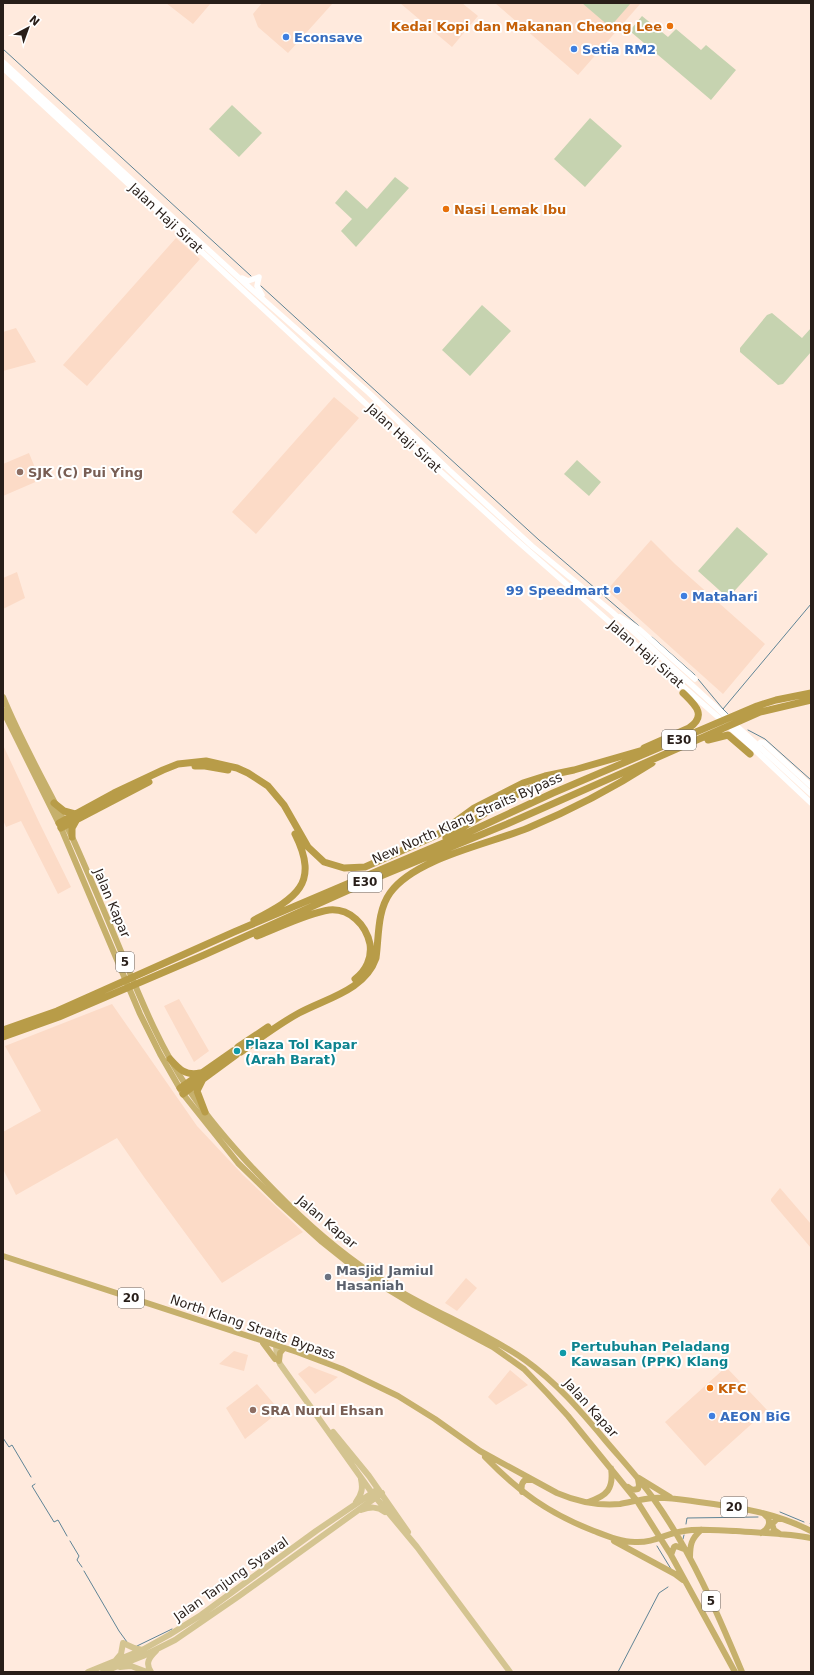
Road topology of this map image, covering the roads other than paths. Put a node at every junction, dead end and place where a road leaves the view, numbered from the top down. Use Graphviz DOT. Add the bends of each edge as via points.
graph roads {
  1 [pos="3,62"];
  2 [pos="3,68"];
  3 [pos="218,258"];
  4 [pos="278,312"];
  5 [pos="334,361"];
  6 [pos="328,369"];
  7 [pos="381,404"];
  8 [pos="380,417"];
  9 [pos="611,611"];
  10 [pos="695,679"];
  11 [pos="811,692"];
  12 [pos="683,693"];
  13 [pos="3,697"];
  14 [pos="811,700"];
  15 [pos="3,711"];
  16 [pos="681,744"];
  17 [pos="632,753"];
  18 [pos="750,754"];
  19 [pos="567,772"];
  20 [pos="811,786"];
  21 [pos="811,794"];
  22 [pos="54,803"];
  23 [pos="811,803"];
  24 [pos="76,816"];
  25 [pos="62,824"];
  26 [pos="72,837"];
  27 [pos="436,845"];
  28 [pos="234,932"];
  29 [pos="204,955"];
  30 [pos="168,966"];
  31 [pos="9,1031"];
  32 [pos="3,1037"];
  33 [pos="237,1051"];
  34 [pos="170,1059"];
  35 [pos="204,1075"];
  36 [pos="184,1089"];
  37 [pos="204,1112"];
  38 [pos="3,1256"];
  39 [pos="262,1341"];
  40 [pos="275,1345"];
  41 [pos="284,1348"];
  42 [pos="277,1360"];
  43 [pos="307,1402"];
  44 [pos="480,1451"];
  45 [pos="611,1468"];
  46 [pos="360,1475"];
  47 [pos="637,1478"];
  48 [pos="532,1480"];
  49 [pos="622,1482"];
  50 [pos="380,1491"];
  51 [pos="522,1492"];
  52 [pos="374,1495"];
  53 [pos="653,1498"];
  54 [pos="675,1499"];
  55 [pos="637,1501"];
  56 [pos="584,1503"];
  57 [pos="352,1511"];
  58 [pos="759,1512"];
  59 [pos="782,1519"];
  60 [pos="393,1520"];
  61 [pos="700,1530"];
  62 [pos="811,1531"];
  63 [pos="675,1533"];
  64 [pos="760,1533"];
  65 [pos="782,1535"];
  66 [pos="607,1536"];
  67 [pos="661,1538"];
  68 [pos="811,1538"];
  69 [pos="417,1547"];
  70 [pos="684,1549"];
  71 [pos="671,1555"];
  72 [pos="690,1561"];
  73 [pos="685,1582"];
  74 [pos="160,1647"];
  75 [pos="142,1650"];
  76 [pos="114,1664"];
  77 [pos="88,1672"];
  78 [pos="103,1672"];
  79 [pos="148,1672"];
  80 [pos="151,1672"];
  81 [pos="510,1672"];
  82 [pos="736,1672"];
  83 [pos="742,1672"];
  1 -- 3 [label="main road, Jalan Haji Sirat"];
  2 -- 6 [label="main road, Jalan Haji Sirat"];
  3 -- 4 [label="main road, Jalan Haji Sirat"];
  3 -- 4 [label="main road" via="244,279 258,277 258,291"];
  4 -- 5 [label="main road, Jalan Haji Sirat"];
  5 -- 6 [label="main road" via="347,379 341,379"];
  5 -- 7 [label="main road, Jalan Haji Sirat"];
  6 -- 8 [label="main road, Jalan Haji Sirat"];
  7 -- 8 [label="main road" via="365,395 366,401"];
  7 -- 9 [label="main road, Jalan Haji Sirat" via="532,546"];
  8 -- 23 [label="main road, Jalan Haji Sirat" via="743,739"];
  9 -- 10 [label="main road" via="639,629"];
  9 -- 21 [label="main road, Jalan Haji Sirat"];
  11 -- 16 [label="highway, New North Klang Straits Bypass / E30" via="757,706"];
  12 -- 17 [label="highway" via="696,706 698,719 695,724"];
  13 -- 22 [label="highway, Jalan Kapar / 5"];
  14 -- 16 [label="highway, New North Klang Straits Bypass / E30" via="760,712"];
  15 -- 25 [label="highway, Jalan Kapar / 5"];
  16 -- 17 [label="highway"];
  16 -- 18 [label="highway" via="728,735"];
  16 -- 27 [label="highway, New North Klang Straits Bypass / E30" via="553,793"];
  16 -- 29 [label="highway, New North Klang Straits Bypass / E30" via="514,821 371,880"];
  16 -- 33 [label="highway" via="629,777 561,813 528,828 447,857 399,882 389,894 382,909 376,958 366,977 354,987 299,1013"];
  17 -- 19 [label="highway"];
  18 -- 20 [label="main road" via="760,743 764,743"];
  19 -- 24 [label="highway" via="522,784 474,808 437,835 365,867 355,868 334,866 316,856 308,848 284,805 268,786 248,773 219,762 206,760 178,764 114,793"];
  19 -- 27 [label="highway" via="509,798"];
  22 -- 24 [label="highway"];
  22 -- 25 [label="highway, Jalan Kapar / 5"];
  24 -- 25 [label="highway"];
  24 -- 26 [label="highway"];
  24 -- 28 [label="highway" via="178,769 218,767 236,772 257,783 273,797 287,818 303,853 305,875 302,884 290,900"];
  25 -- 26 [label="highway, Jalan Kapar / 5"];
  25 -- 36 [label="highway, Jalan Kapar / 5" via="140,1014 160,1054"];
  26 -- 34 [label="highway, Jalan Kapar / 5" via="146,1011"];
  27 -- 28 [label="highway, New North Klang Straits Bypass / E30"];
  28 -- 30 [label="highway, New North Klang Straits Bypass / E30"];
  29 -- 30 [label="highway, New North Klang Straits Bypass / E30"];
  29 -- 33 [label="highway" via="319,912 332,910 347,913 361,923 368,934 371,951 361,975 348,985 293,1012"];
  30 -- 31 [label="highway, New North Klang Straits Bypass / E30" via="59,1017"];
  31 -- 32 [label="highway, New North Klang Straits Bypass / E30"];
  33 -- 35 [label="highway"];
  34 -- 35 [label="highway" via="187,1074"];
  34 -- 36 [label="highway, Jalan Kapar / 5"];
  35 -- 36 [label="highway"];
  35 -- 37 [label="highway" via="197,1091"];
  36 -- 37 [label="highway, Jalan Kapar / 5"];
  36 -- 45 [label="highway, Jalan Kapar / 5" via="238,1163 309,1230 374,1281 412,1304 470,1333 524,1369"];
  37 -- 47 [label="highway, Jalan Kapar / 5" via="279,1195 341,1250 400,1291 481,1333 517,1355 556,1384"];
  38 -- 39 [label="highway, North Klang Straits Bypass / 20"];
  39 -- 40 [label="highway, North Klang Straits Bypass / 20"];
  39 -- 42 [label="highway"];
  40 -- 41 [label="highway, North Klang Straits Bypass / 20"];
  40 -- 42 [label="main road"];
  41 -- 42 [label="highway"];
  41 -- 44 [label="highway, North Klang Straits Bypass / 20" via="342,1369 398,1396"];
  42 -- 43 [label="main road"];
  43 -- 46 [label="main road"];
  43 -- 50 [label="main road"];
  44 -- 48 [label="highway, North Klang Straits Bypass / 20"];
  44 -- 51 [label="highway, North Klang Straits Bypass / 20"];
  45 -- 49 [label="highway, Jalan Kapar / 5"];
  45 -- 56 [label="highway" via="612,1480 609,1489 601,1496"];
  46 -- 52 [label="main road"];
  46 -- 57 [label="main road" via="363,1487"];
  47 -- 49 [label="highway" via="639,1485 635,1490"];
  47 -- 53 [label="highway, Jalan Kapar / 5"];
  47 -- 54 [label="highway"];
  48 -- 51 [label="highway" via="522,1482"];
  48 -- 56 [label="highway, North Klang Straits Bypass / 20"];
  49 -- 55 [label="highway, Jalan Kapar / 5"];
  50 -- 52 [label="main road, Jalan Tanjung Syawal"];
  50 -- 69 [label="main road"];
  51 -- 66 [label="highway, North Klang Straits Bypass / 20" via="557,1514"];
  52 -- 57 [label="main road, Jalan Tanjung Syawal"];
  52 -- 60 [label="main road"];
  53 -- 54 [label="highway, North Klang Straits Bypass / 20"];
  53 -- 55 [label="highway, North Klang Straits Bypass / 20"];
  53 -- 63 [label="highway, Jalan Kapar / 5"];
  54 -- 58 [label="highway, North Klang Straits Bypass / 20"];
  55 -- 56 [label="highway, North Klang Straits Bypass / 20"];
  55 -- 67 [label="highway, Jalan Kapar / 5"];
  57 -- 60 [label="main road" via="380,1508"];
  57 -- 74 [label="main road, Jalan Tanjung Syawal" via="199,1625"];
  57 -- 75 [label="main road, Jalan Tanjung Syawal" via="316,1531 201,1615"];
  58 -- 59 [label="highway, North Klang Straits Bypass / 20"];
  58 -- 64 [label="highway" via="766,1515 769,1521 767,1528"];
  59 -- 62 [label="highway, North Klang Straits Bypass / 20"];
  59 -- 65 [label="highway" via="777,1519 772,1524 774,1530"];
  60 -- 69 [label="main road"];
  61 -- 63 [label="highway, North Klang Straits Bypass / 20"];
  61 -- 64 [label="highway, North Klang Straits Bypass / 20"];
  61 -- 72 [label="highway" via="690,1543"];
  63 -- 67 [label="highway, North Klang Straits Bypass / 20"];
  63 -- 70 [label="highway, Jalan Kapar / 5"];
  64 -- 65 [label="highway, North Klang Straits Bypass / 20"];
  65 -- 68 [label="highway, North Klang Straits Bypass / 20"];
  66 -- 67 [label="highway, North Klang Straits Bypass / 20" via="633,1542"];
  66 -- 73 [label="highway"];
  67 -- 71 [label="highway, Jalan Kapar / 5"];
  69 -- 81 [label="main road"];
  70 -- 71 [label="highway" via="674,1547"];
  70 -- 72 [label="highway, Jalan Kapar / 5"];
  71 -- 73 [label="highway, Jalan Kapar / 5"];
  72 -- 83 [label="highway, Jalan Kapar / 5" via="718,1614"];
  73 -- 82 [label="highway, Jalan Kapar / 5"];
  74 -- 76 [label="main road, Jalan Tanjung Syawal"];
  74 -- 80 [label="main road" via="148,1661"];
  75 -- 76 [label="main road, Jalan Tanjung Syawal"];
  75 -- 76 [label="main road" via="123,1644 121,1654"];
  76 -- 77 [label="main road, Jalan Tanjung Syawal"];
  76 -- 78 [label="main road, Jalan Tanjung Syawal"];
  76 -- 79 [label="main road"];
}
